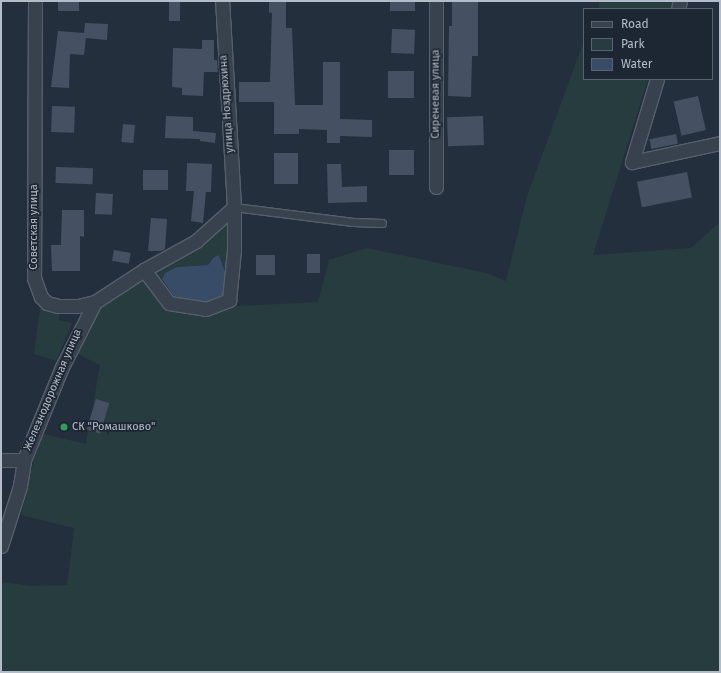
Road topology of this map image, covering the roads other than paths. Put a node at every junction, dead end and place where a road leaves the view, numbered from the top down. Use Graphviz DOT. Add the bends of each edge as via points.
graph roads {
  1 [pos="35,1"];
  2 [pos="222,1"];
  3 [pos="436,1"];
  4 [pos="657,80"];
  5 [pos="720,143"];
  6 [pos="436,187"];
  7 [pos="234,207"];
  8 [pos="382,223"];
  9 [pos="144,270"];
  10 [pos="95,302"];
  11 [pos="1,460"];
  12 [pos="24,460"];
  13 [pos="1,546"];
  1 -- 10 [label="street, Советская улица" via="34,278 41,297 47,303 78,306"];
  2 -- 7 [label="street, улица Ноздрюхина"];
  3 -- 6 [label="street, Сиреневая улица"];
  4 -- 5 [label="street" via="632,162"];
  7 -- 8 [label="lane" via="353,222"];
  7 -- 9 [label="street, Советская улица" via="196,241"];
  7 -- 9 [label="street, улица Ноздрюхина" via="234,250 229,300 206,309 169,303"];
  9 -- 10 [label="street, Советская улица"];
  10 -- 12 [label="street, Железнодорожная улица" via="62,367"];
  11 -- 12 [label="street, Железнодорожная улица"];
  12 -- 13 [label="street" via="20,486"];
}
